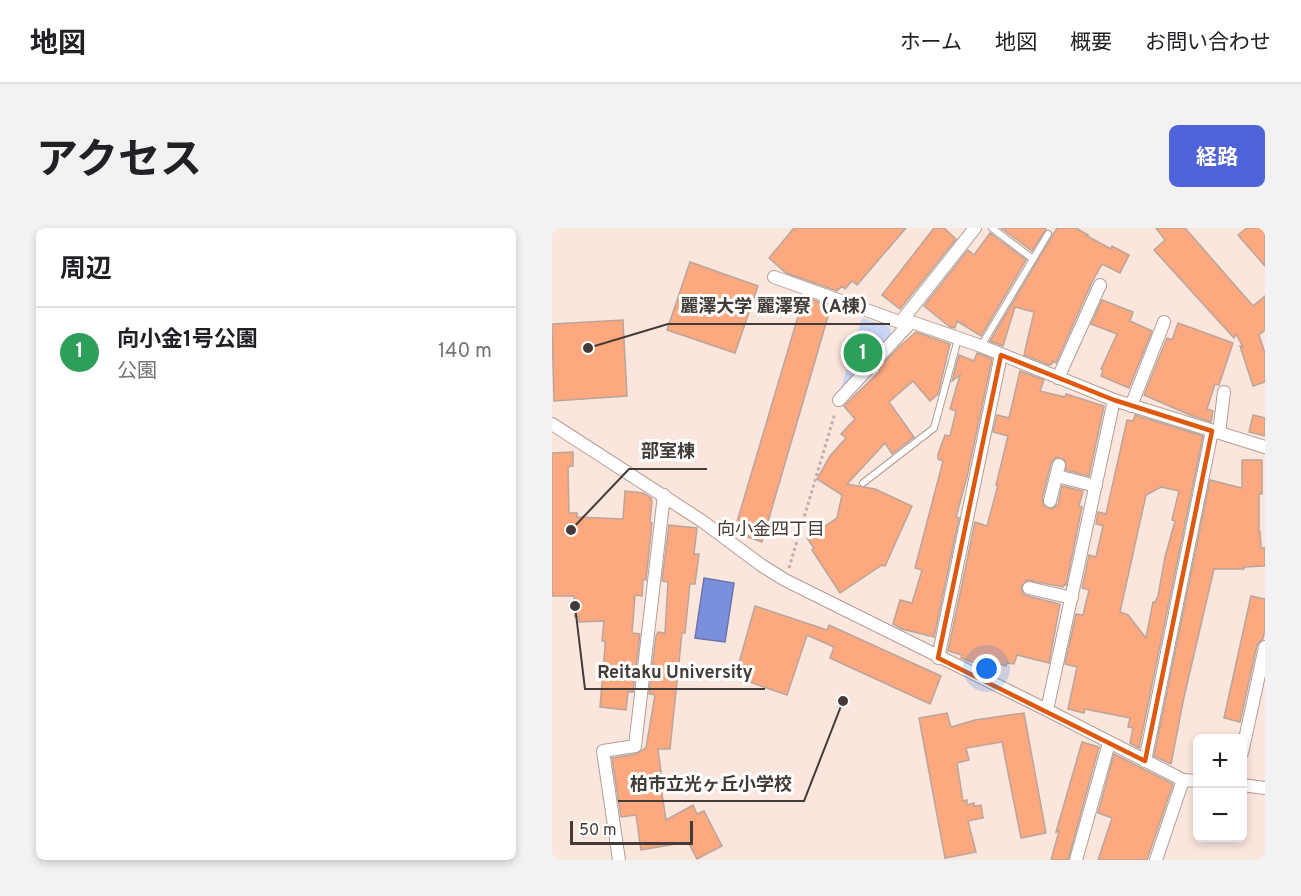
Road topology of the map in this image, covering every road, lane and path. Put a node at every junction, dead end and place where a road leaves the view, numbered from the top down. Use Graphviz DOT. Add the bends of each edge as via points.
graph roads {
  1 [pos="975,228"];
  2 [pos="992,228"];
  3 [pos="1048,234"];
  4 [pos="1033,259"];
  5 [pos="774,277"];
  6 [pos="1100,285"];
  7 [pos="1164,322"];
  8 [pos="909,323"];
  9 [pos="958,338"];
  10 [pos="981,346"];
  11 [pos="1001,355"];
  12 [pos="1058,378"];
  13 [pos="1224,392"];
  14 [pos="838,400"];
  15 [pos="1114,400"];
  16 [pos="1131,405"];
  17 [pos="552,424"];
  18 [pos="1215,432"];
  19 [pos="1265,447"];
  20 [pos="863,483"];
  21 [pos="1095,486"];
  22 [pos="663,495"];
  23 [pos="1050,501"];
  24 [pos="785,580"];
  25 [pos="1029,588"];
  26 [pos="1072,598"];
  27 [pos="1265,647"];
  28 [pos="938,658"];
  29 [pos="1047,710"];
  30 [pos="1246,734"];
  31 [pos="1109,743"];
  32 [pos="1145,761"];
  33 [pos="1183,780"];
  34 [pos="1193,781"];
  35 [pos="1247,786"];
  36 [pos="1265,788"];
  37 [pos="619,860"];
  38 [pos="1076,860"];
  39 [pos="1156,860"];
  1 -- 8 [label="street" via="903,319"];
  2 -- 4 [label="lane"];
  3 -- 4 [label="lane"];
  4 -- 10 [label="lane"];
  5 -- 8 [label="street"];
  6 -- 12 [label="street"];
  7 -- 16 [label="street"];
  8 -- 9 [label="street"];
  8 -- 14 [label="street"];
  9 -- 10 [label="street"];
  9 -- 20 [label="lane" via="934,428"];
  10 -- 11 [label="street"];
  11 -- 12 [label="street"];
  11 -- 28 [label="street"];
  12 -- 15 [label="street"];
  13 -- 18 [label="street"];
  14 -- 24 [label="path"];
  15 -- 16 [label="street"];
  15 -- 21 [label="street"];
  16 -- 18 [label="street"];
  17 -- 22 [label="street"];
  18 -- 19 [label="street"];
  18 -- 32 [label="street"];
  21 -- 23 [label="street" via="1058,471"];
  21 -- 26 [label="street"];
  22 -- 24 [label="street"];
  22 -- 37 [label="street" via="635,746 603,751"];
  24 -- 28 [label="street"];
  25 -- 26 [label="street"];
  26 -- 29 [label="street"];
  27 -- 30 [label="street"];
  28 -- 29 [label="street"];
  29 -- 31 [label="street"];
  31 -- 32 [label="street"];
  31 -- 38 [label="street"];
  32 -- 33 [label="street"];
  33 -- 34 [label="street"];
  33 -- 39 [label="street"];
  35 -- 36 [label="street"];
}
